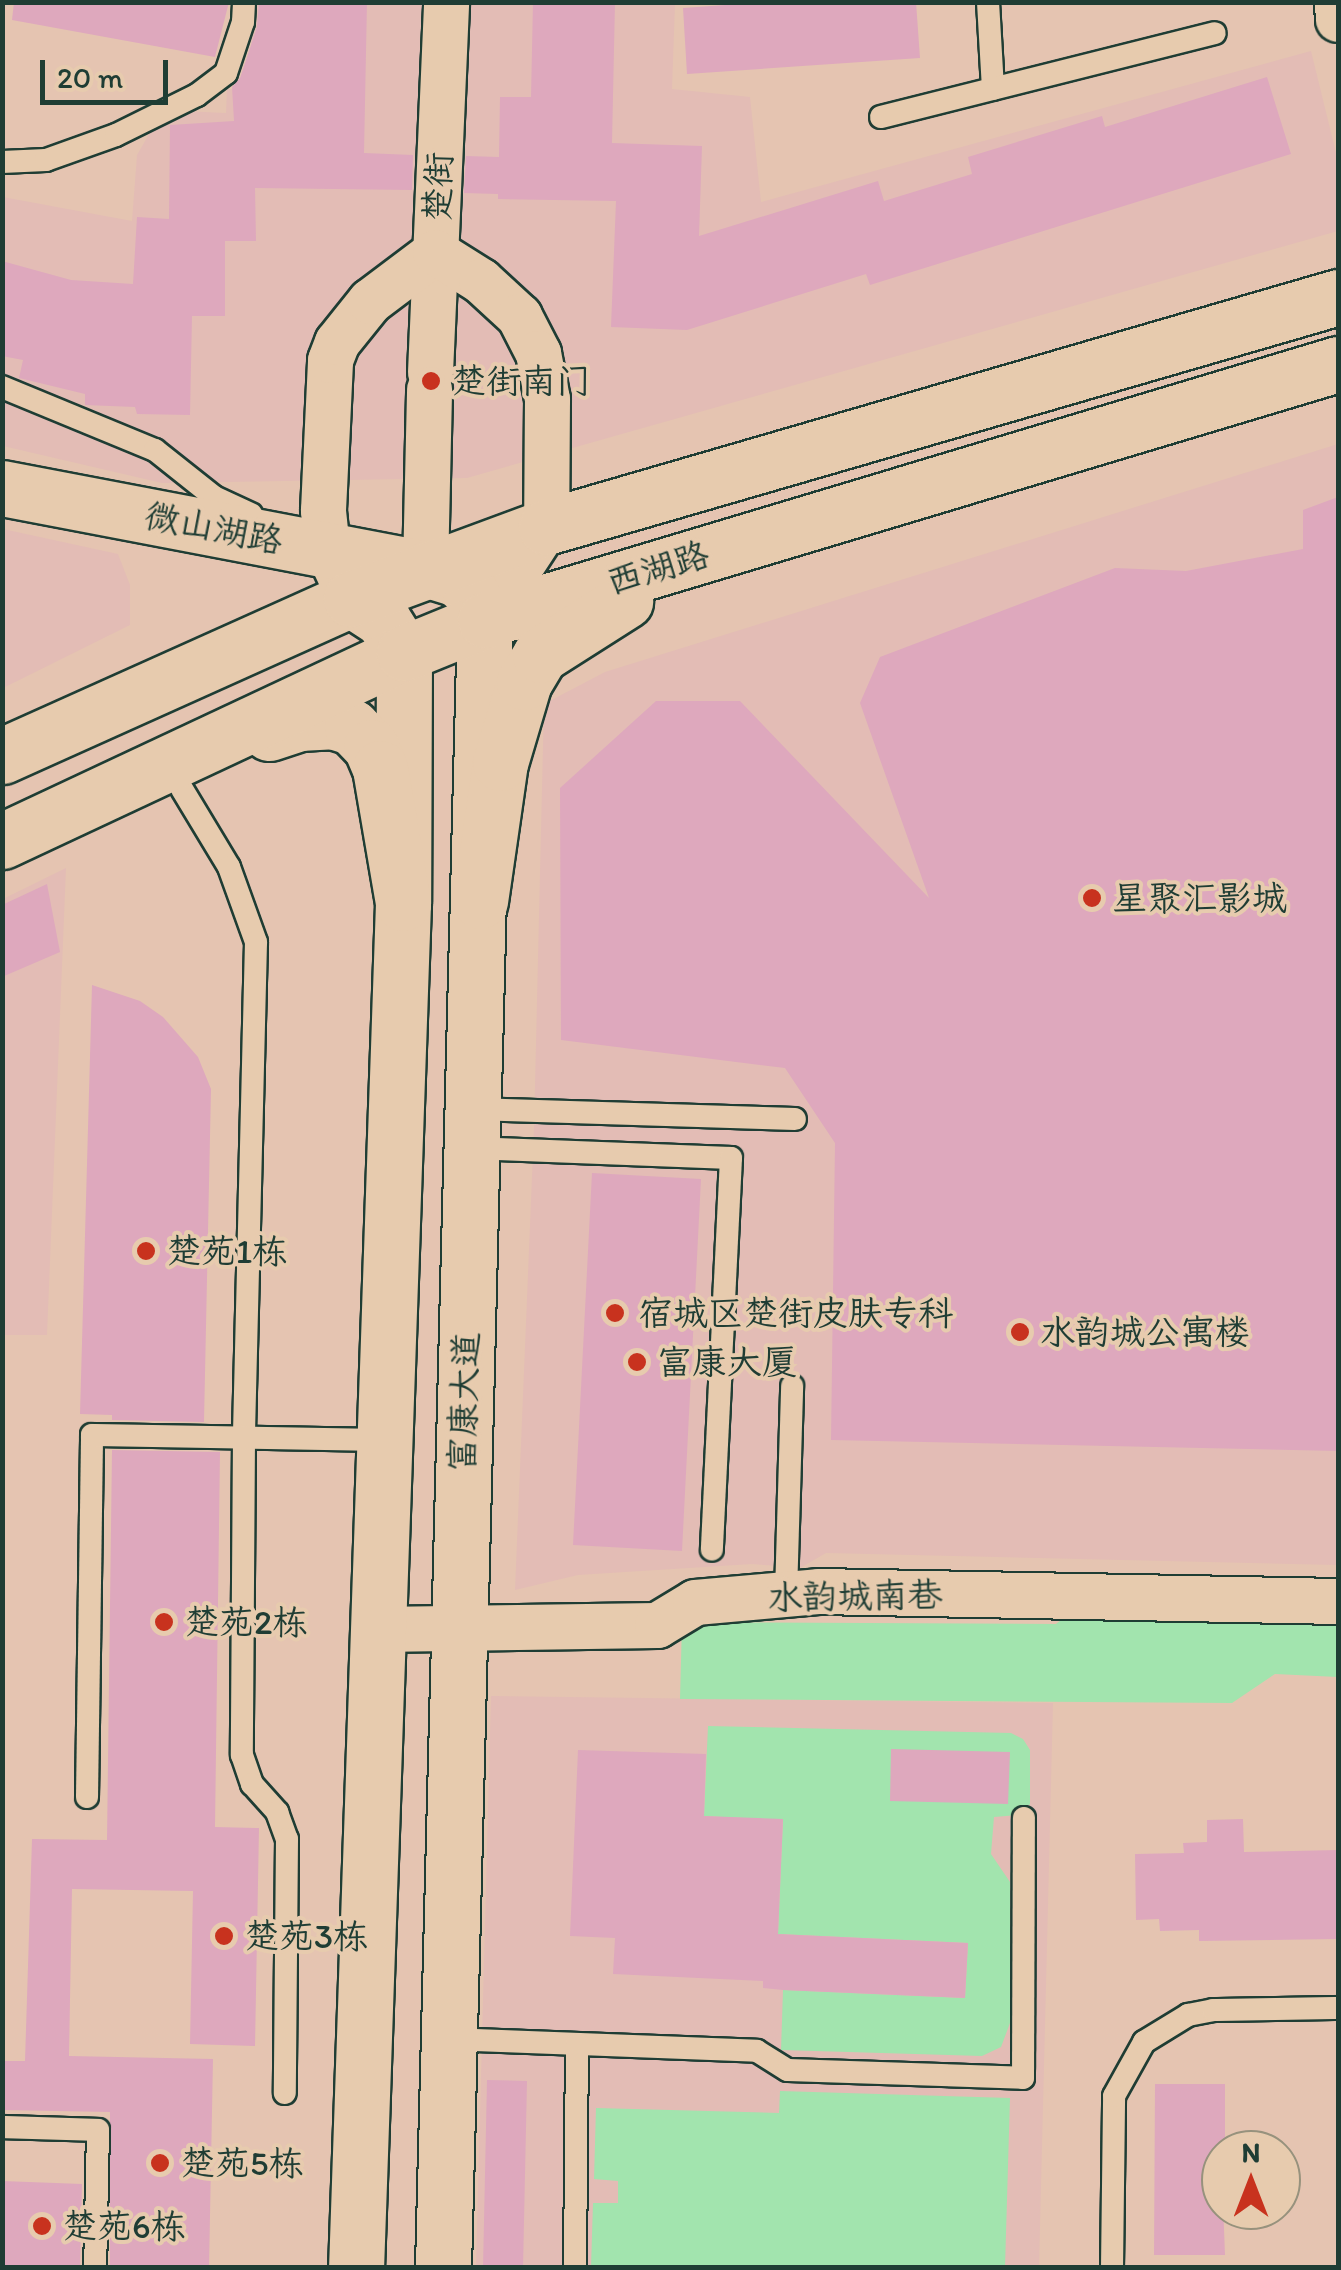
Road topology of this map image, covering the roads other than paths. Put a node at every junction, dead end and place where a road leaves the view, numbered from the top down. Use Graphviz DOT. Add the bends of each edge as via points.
graph roads {
  1 [pos="244,2"];
  2 [pos="446,2"];
  3 [pos="988,2"];
  4 [pos="1337,2"];
  5 [pos="1338,19"];
  6 [pos="1215,34"];
  7 [pos="993,89"];
  8 [pos="881,116"];
  9 [pos="2,162"];
  10 [pos="435,252"];
  11 [pos="1338,297"];
  12 [pos="1338,364"];
  13 [pos="2,387"];
  14 [pos="2,488"];
  15 [pos="546,526"];
  16 [pos="747,542"];
  17 [pos="328,549"];
  18 [pos="425,568"];
  19 [pos="350,599"];
  20 [pos="485,620"];
  21 [pos="404,653"];
  22 [pos="2,756"];
  23 [pos="182,789"];
  24 [pos="111,790"];
  25 [pos="2,841"];
  26 [pos="480,901"];
  27 [pos="403,902"];
  28 [pos="795,1119"];
  29 [pos="472,1128"];
  30 [pos="792,1386"];
  31 [pos="244,1438"];
  32 [pos="385,1440"];
  33 [pos="712,1550"];
  34 [pos="786,1594"];
  35 [pos="1338,1601"];
  36 [pos="456,1628"];
  37 [pos="378,1630"];
  38 [pos="87,1797"];
  39 [pos="1024,1818"];
  40 [pos="1338,2008"];
  41 [pos="449,2040"];
  42 [pos="577,2044"];
  43 [pos="285,2094"];
  44 [pos="2,2127"];
  45 [pos="95,2268"];
  46 [pos="356,2268"];
  47 [pos="443,2268"];
  48 [pos="575,2268"];
  49 [pos="1112,2268"];
  1 -- 9 [label="lane" via="226,73 196,95 46,160"];
  2 -- 10 [label="street, 楚街"];
  3 -- 7 [label="lane"];
  4 -- 5 [label="street"];
  6 -- 7 [label="lane"];
  7 -- 8 [label="lane"];
  10 -- 15 [label="street" via="519,316 538,352 546,399"];
  10 -- 17 [label="street" via="396,277 337,342 330,360 323,510"];
  10 -- 18 [label="street, 楚街"];
  11 -- 15 [label="street, 西湖路"];
  12 -- 16 [label="street, 西湖路"];
  13 -- 17 [label="lane" via="155,450 214,498"];
  14 -- 17 [label="street, 微山湖路"];
  15 -- 18 [label="street, 西湖路"];
  15 -- 20 [label="street"];
  16 -- 20 [label="street, 西湖路"];
  16 -- 26 [label="street" via="604,610 540,654 510,717"];
  17 -- 18 [label="street, 微山湖路"];
  17 -- 19 [label="street"];
  18 -- 19 [label="street, 西湖路"];
  18 -- 20 [label="street" via="469,589"];
  19 -- 21 [label="street" via="382,620"];
  19 -- 22 [label="street, 西湖路"];
  20 -- 21 [label="street, 西湖路"];
  20 -- 26 [label="street, 富康大道"];
  21 -- 24 [label="street, 西湖路"];
  21 -- 27 [label="street"];
  23 -- 31 [label="lane" via="228,867 256,942"];
  24 -- 25 [label="street, 西湖路"];
  24 -- 27 [label="street" via="299,723 352,727 380,768"];
  26 -- 29 [label="street, 富康大道"];
  27 -- 32 [label="street"];
  28 -- 29 [label="lane"];
  29 -- 33 [label="lane" via="731,1158"];
  29 -- 36 [label="street, 富康大道"];
  30 -- 34 [label="lane"];
  31 -- 32 [label="lane"];
  31 -- 38 [label="lane" via="92,1435"];
  31 -- 43 [label="lane" via="242,1755 287,1839"];
  32 -- 37 [label="street"];
  34 -- 35 [label="street, 水韵城南巷"];
  34 -- 36 [label="street, 水韵城南巷" via="695,1602 657,1625"];
  36 -- 37 [label="street, 水韵城南巷"];
  36 -- 41 [label="street, 富康大道"];
  37 -- 46 [label="street"];
  39 -- 42 [label="lane" via="1023,2078 788,2070 757,2051"];
  40 -- 49 [label="lane" via="1188,2014 1144,2042 1114,2096"];
  41 -- 42 [label="lane"];
  41 -- 47 [label="street, 富康大道"];
  42 -- 48 [label="lane"];
  44 -- 45 [label="lane" via="98,2130"];
}
